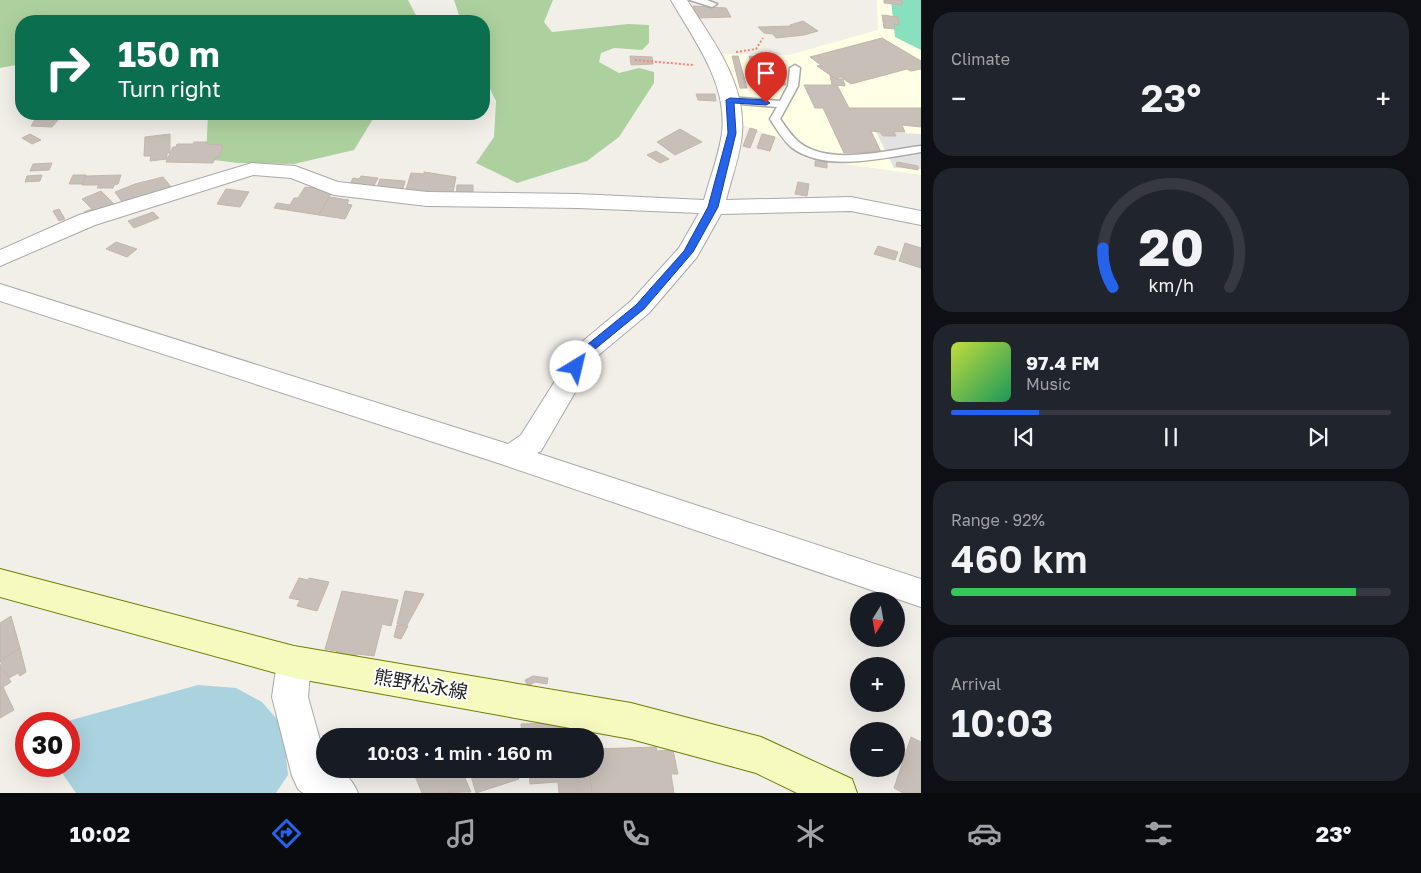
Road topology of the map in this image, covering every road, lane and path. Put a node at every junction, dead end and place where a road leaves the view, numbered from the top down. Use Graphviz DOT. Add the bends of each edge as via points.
graph roads {
  1 [pos="679,0"];
  2 [pos="695,0"];
  3 [pos="712,4"];
  4 [pos="763,38"];
  5 [pos="714,58"];
  6 [pos="635,60"];
  7 [pos="795,68"];
  8 [pos="730,100"];
  9 [pos="784,104"];
  10 [pos="921,149"];
  11 [pos="713,207"];
  12 [pos="921,218"];
  13 [pos="0,259"];
  14 [pos="0,292"];
  15 [pos="511,456"];
  16 [pos="0,583"];
  17 [pos="921,594"];
  18 [pos="294,662"];
  19 [pos="339,793"];
  20 [pos="838,793"];
  1 -- 5 [label="street"];
  2 -- 3 [label="lane"];
  4 -- 5 [label="path" via="762,44 750,52"];
  5 -- 6 [label="path"];
  5 -- 8 [label="street"];
  7 -- 9 [label="lane" via="793,86"];
  8 -- 9 [label="lane"];
  8 -- 11 [label="street" via="732,133"];
  9 -- 10 [label="lane" via="775,119 783,131 800,148 821,156 866,158"];
  11 -- 12 [label="street" via="852,204"];
  11 -- 13 [label="street" via="578,200 427,199 334,188 294,172 252,169 87,220"];
  11 -- 15 [label="street" via="688,252 640,307 586,352 531,443"];
  14 -- 15 [label="street"];
  15 -- 17 [label="street"];
  16 -- 18 [label="main road, 熊野松永線"];
  18 -- 19 [label="street" via="290,698 311,776"];
  18 -- 20 [label="main road, 熊野松永線" via="631,721 762,756"];
}
